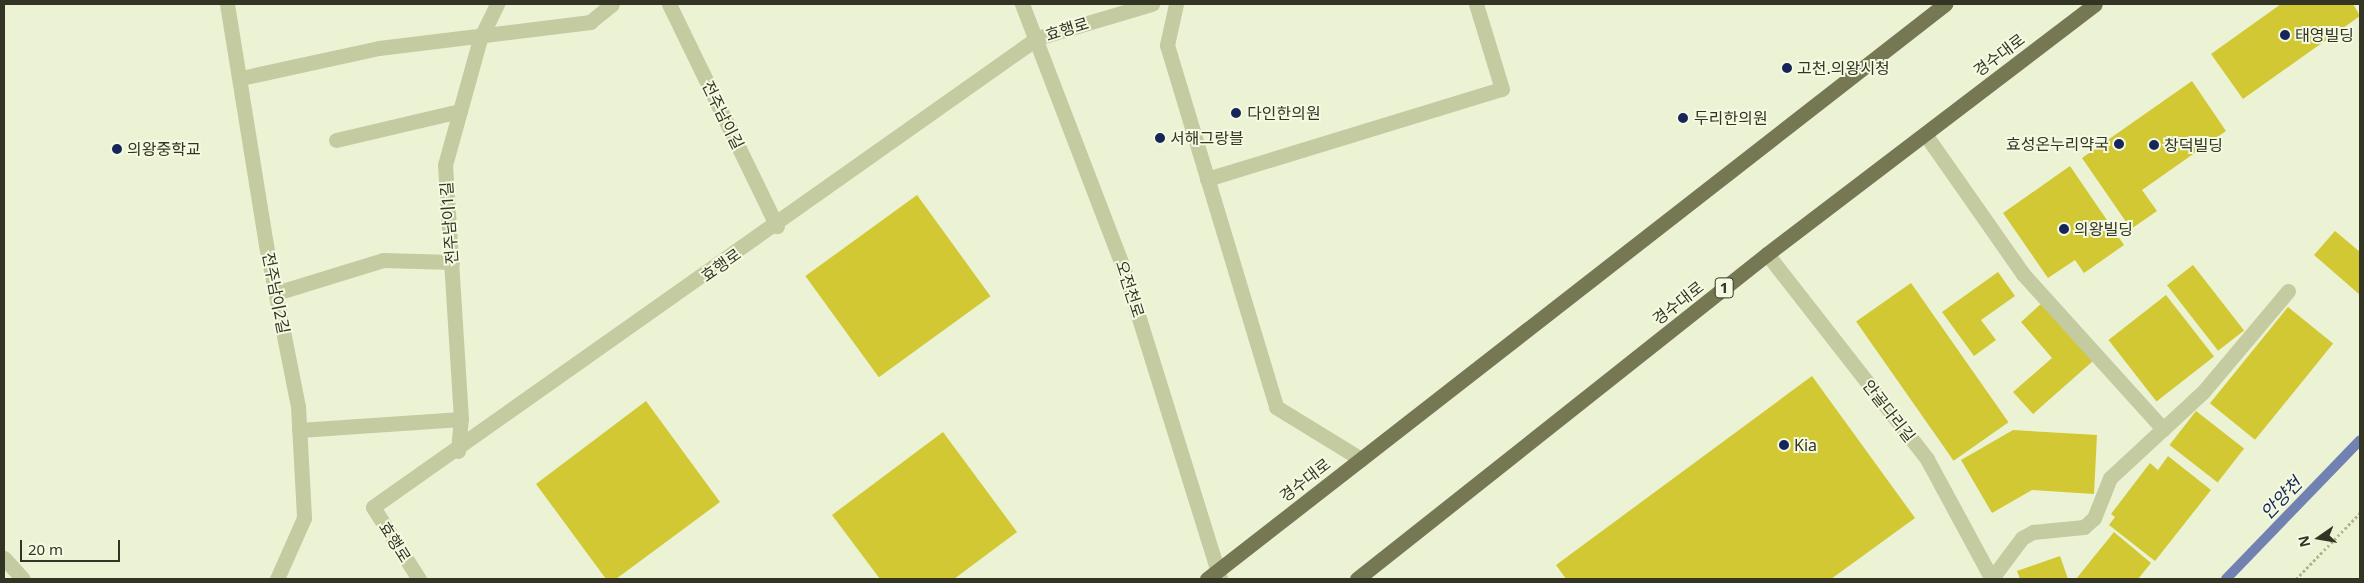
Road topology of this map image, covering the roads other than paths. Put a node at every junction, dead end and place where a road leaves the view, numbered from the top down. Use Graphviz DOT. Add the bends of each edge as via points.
graph roads {
  1 [pos="228,4"];
  2 [pos="497,4"];
  3 [pos="612,4"];
  4 [pos="669,4"];
  5 [pos="1022,4"];
  6 [pos="1152,4"];
  7 [pos="1176,4"];
  8 [pos="1476,4"];
  9 [pos="1945,4"];
  10 [pos="2095,4"];
  11 [pos="1038,38"];
  12 [pos="480,39"];
  13 [pos="241,78"];
  14 [pos="460,110"];
  15 [pos="1925,134"];
  16 [pos="336,140"];
  17 [pos="1207,179"];
  18 [pos="777,226"];
  19 [pos="1767,254"];
  20 [pos="452,262"];
  21 [pos="2288,291"];
  22 [pos="276,293"];
  23 [pos="461,419"];
  24 [pos="2163,429"];
  25 [pos="299,430"];
  26 [pos="458,451"];
  27 [pos="1361,459"];
  28 [pos="4,558"];
  29 [pos="1215,577"];
  30 [pos="23,579"];
  31 [pos="277,579"];
  32 [pos="419,579"];
  33 [pos="1357,579"];
  34 [pos="1992,579"];
  1 -- 13 [label="street, 전주남이2길"];
  2 -- 12 [label="street, 전주남이1길"];
  3 -- 12 [label="street" via="590,22"];
  4 -- 18 [label="street, 전주남이길"];
  5 -- 11 [label="street, 오전천로"];
  6 -- 11 [label="street, 효행로"];
  7 -- 17 [label="street" via="1167,45"];
  8 -- 17 [label="street" via="1502,89"];
  9 -- 27 [label="main road, 경수대로"];
  10 -- 15 [label="main road, 경수대로 / 1"];
  11 -- 18 [label="street, 효행로"];
  11 -- 29 [label="street, 오전천로" via="1124,270"];
  12 -- 13 [label="street" via="379,48"];
  12 -- 14 [label="street, 전주남이1길"];
  13 -- 22 [label="street, 전주남이2길"];
  14 -- 16 [label="street"];
  14 -- 20 [label="street, 전주남이1길" via="445,165"];
  15 -- 19 [label="main road, 경수대로 / 1"];
  15 -- 24 [label="street" via="2023,274"];
  17 -- 27 [label="street" via="1276,407"];
  18 -- 26 [label="street, 효행로"];
  19 -- 33 [label="main road, 경수대로 / 1"];
  19 -- 34 [label="street, 안골다리길" via="1927,459"];
  20 -- 22 [label="street" via="383,260"];
  20 -- 23 [label="street, 전주남이1길"];
  21 -- 24 [label="street" via="2203,392"];
  22 -- 25 [label="street, 전주남이2길"];
  23 -- 25 [label="street"];
  23 -- 26 [label="street, 전주남이1길"];
  24 -- 34 [label="street" via="2110,478 2094,518 2084,528 2033,532 2022,538"];
  25 -- 31 [label="street, 전주남이2길" via="304,518"];
  26 -- 32 [label="street, 효행로" via="374,507"];
  27 -- 29 [label="main road, 경수대로"];
  28 -- 30 [label="street"];
}
